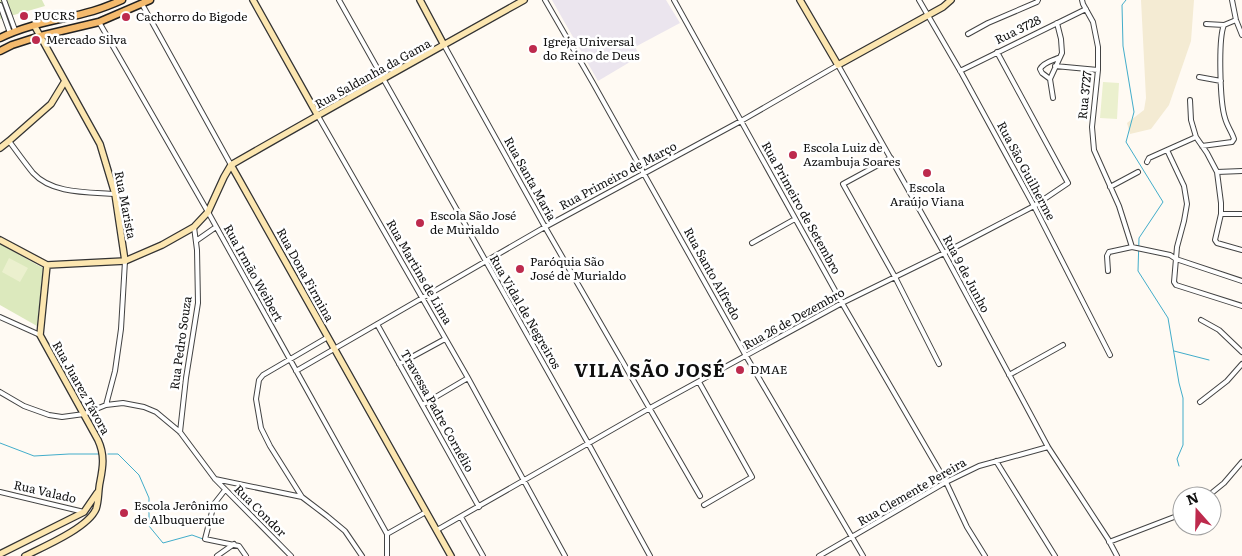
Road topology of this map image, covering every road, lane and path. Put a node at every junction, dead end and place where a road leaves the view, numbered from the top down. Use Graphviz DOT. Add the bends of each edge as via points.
graph roads {
  1 [pos="4,0"];
  2 [pos="122,0"];
  3 [pos="150,0"];
  4 [pos="253,0"];
  5 [pos="339,0"];
  6 [pos="420,0"];
  7 [pos="524,0"];
  8 [pos="545,0"];
  9 [pos="674,0"];
  10 [pos="800,0"];
  11 [pos="919,0"];
  12 [pos="950,0"];
  13 [pos="1038,0"];
  14 [pos="1232,0"];
  15 [pos="142,4"];
  16 [pos="1084,4"];
  17 [pos="1,12"];
  18 [pos="9,15"];
  19 [pos="927,15"];
  20 [pos="1236,20"];
  21 [pos="99,22"];
  22 [pos="1056,23"];
  23 [pos="1206,24"];
  24 [pos="34,25"];
  25 [pos="1224,25"];
  26 [pos="13,32"];
  27 [pos="968,34"];
  28 [pos="1242,35"];
  29 [pos="40,36"];
  30 [pos="0,38"];
  31 [pos="444,45"];
  32 [pos="0,52"];
  33 [pos="997,52"];
  34 [pos="1058,58"];
  35 [pos="838,65"];
  36 [pos="1055,66"];
  37 [pos="960,70"];
  38 [pos="1098,70"];
  39 [pos="1199,77"];
  40 [pos="383,78"];
  41 [pos="1050,80"];
  42 [pos="65,81"];
  43 [pos="1221,81"];
  44 [pos="1053,98"];
  45 [pos="1190,100"];
  46 [pos="318,116"];
  47 [pos="741,121"];
  48 [pos="1196,137"];
  49 [pos="10,141"];
  50 [pos="1202,146"];
  51 [pos="0,148"];
  52 [pos="1167,150"];
  53 [pos="891,158"];
  54 [pos="1147,162"];
  55 [pos="231,165"];
  56 [pos="1242,171"];
  57 [pos="1138,172"];
  58 [pos="1217,172"];
  59 [pos="644,173"];
  60 [pos="1110,187"];
  61 [pos="115,194"];
  62 [pos="1034,206"];
  63 [pos="208,212"];
  64 [pos="1221,214"];
  65 [pos="1242,214"];
  66 [pos="795,219"];
  67 [pos="216,227"];
  68 [pos="544,227"];
  69 [pos="194,228"];
  70 [pos="0,240"];
  71 [pos="196,241"];
  72 [pos="752,243"];
  73 [pos="1132,247"];
  74 [pos="1242,250"];
  75 [pos="944,254"];
  76 [pos="1176,258"];
  77 [pos="125,261"];
  78 [pos="485,262"];
  79 [pos="48,266"];
  80 [pos="1108,271"];
  81 [pos="895,277"];
  82 [pos="1242,282"];
  83 [pos="422,298"];
  84 [pos="842,303"];
  85 [pos="1242,306"];
  86 [pos="0,317"];
  87 [pos="1201,320"];
  88 [pos="377,324"];
  89 [pos="40,335"];
  90 [pos="328,337"];
  91 [pos="445,339"];
  92 [pos="1062,344"];
  93 [pos="334,348"];
  94 [pos="1242,352"];
  95 [pos="1110,355"];
  96 [pos="746,356"];
  97 [pos="290,360"];
  98 [pos="399,364"];
  99 [pos="939,364"];
  100 [pos="1242,364"];
  101 [pos="1240,369"];
  102 [pos="296,371"];
  103 [pos="1009,374"];
  104 [pos="468,378"];
  105 [pos="699,382"];
  106 [pos="0,392"];
  107 [pos="1200,402"];
  108 [pos="106,405"];
  109 [pos="422,405"];
  110 [pos="650,408"];
  111 [pos="84,414"];
  112 [pos="180,432"];
  113 [pos="588,443"];
  114 [pos="1048,447"];
  115 [pos="996,460"];
  116 [pos="1242,462"];
  117 [pos="215,479"];
  118 [pos="524,480"];
  119 [pos="946,482"];
  120 [pos="1220,486"];
  121 [pos="225,490"];
  122 [pos="98,491"];
  123 [pos="0,492"];
  124 [pos="302,496"];
  125 [pos="700,496"];
  126 [pos="704,504"];
  127 [pos="478,507"];
  128 [pos="84,512"];
  129 [pos="426,512"];
  130 [pos="461,517"];
  131 [pos="73,518"];
  132 [pos="1172,518"];
  133 [pos="77,528"];
  134 [pos="437,530"];
  135 [pos="387,534"];
  136 [pos="852,537"];
  137 [pos="1109,542"];
  138 [pos="234,544"];
  139 [pos="0,554"];
  140 [pos="25,556"];
  141 [pos="217,556"];
  142 [pos="246,556"];
  143 [pos="290,556"];
  144 [pos="362,556"];
  145 [pos="387,556"];
  146 [pos="451,556"];
  147 [pos="483,556"];
  148 [pos="565,556"];
  149 [pos="650,556"];
  150 [pos="819,556"];
  151 [pos="863,556"];
  152 [pos="986,556"];
  153 [pos="1055,556"];
  154 [pos="1117,556"];
  1 -- 18 [label="street"];
  2 -- 24 [label="main road" via="94,11"];
  3 -- 15 [label="main road"];
  4 -- 46 [label="street, Rua Martins de Lima"];
  5 -- 40 [label="street, Rua Vidal de Negreiros"];
  6 -- 31 [label="street, Rua Santa Maria"];
  7 -- 31 [label="street, Rua Saldanha da Gama"];
  8 -- 59 [label="street, Rua Santo Alfredo"];
  9 -- 47 [label="street, Rua Primeiro de Setembro"];
  10 -- 35 [label="street, Rua 9 de Junho"];
  11 -- 19 [label="street, Rua São Guilherme"];
  12 -- 19 [label="street, Rua Primeiro de Março"];
  13 -- 27 [label="street"];
  14 -- 20 [label="street"];
  15 -- 21 [label="main road"];
  15 -- 55 [label="street, Rua Dona Firmina"];
  16 -- 22 [label="street, Rua 3728"];
  16 -- 38 [label="street, Rua 3727" via="1093,22"];
  17 -- 18 [label="street"];
  17 -- 26 [label="street"];
  18 -- 26 [label="street"];
  19 -- 35 [label="street, Rua Primeiro de Março"];
  19 -- 37 [label="street, Rua São Guilherme"];
  20 -- 25 [label="street"];
  20 -- 28 [label="street"];
  21 -- 29 [label="main road"];
  21 -- 63 [label="street, Rua Irmão Weibert"];
  22 -- 33 [label="street, Rua 3728"];
  22 -- 34 [label="street" via="1062,39 1062,53"];
  23 -- 25 [label="street"];
  24 -- 26 [label="main road"];
  24 -- 29 [label="street, Rua Marista"];
  25 -- 43 [label="street"];
  26 -- 30 [label="main road"];
  29 -- 32 [label="main road"];
  29 -- 42 [label="street, Rua Marista"];
  31 -- 40 [label="street, Rua Saldanha da Gama"];
  31 -- 68 [label="street, Rua Santa Maria"];
  33 -- 37 [label="street, Rua 3728"];
  33 -- 62 [label="street, Rua 26 de Dezembro" via="1068,183"];
  34 -- 36 [label="street"];
  34 -- 41 [label="street" via="1040,69"];
  35 -- 47 [label="street, Rua Primeiro de Março"];
  35 -- 53 [label="street, Rua 9 de Junho"];
  36 -- 38 [label="street"];
  36 -- 41 [label="street"];
  37 -- 62 [label="street, Rua São Guilherme"];
  38 -- 60 [label="street, Rua 3727" via="1092,127 1094,150"];
  39 -- 43 [label="street"];
  40 -- 46 [label="street, Rua Saldanha da Gama"];
  40 -- 78 [label="street, Rua Vidal de Negreiros"];
  41 -- 44 [label="street"];
  42 -- 49 [label="street" via="51,104"];
  42 -- 61 [label="street, Rua Marista" via="100,144"];
  43 -- 50 [label="street" via="1225,118 1234,139 1232,142"];
  45 -- 48 [label="street"];
  46 -- 55 [label="street, Rua Saldanha da Gama"];
  46 -- 83 [label="street, Rua Martins de Lima"];
  47 -- 59 [label="street, Rua Primeiro de Março"];
  47 -- 66 [label="street, Rua Primeiro de Setembro"];
  48 -- 50 [label="street"];
  48 -- 52 [label="street"];
  49 -- 51 [label="street"];
  49 -- 61 [label="street" via="34,174 54,187"];
  50 -- 58 [label="street"];
  52 -- 54 [label="street"];
  52 -- 76 [label="street" via="1184,186 1187,204"];
  53 -- 75 [label="street, Rua 9 de Junho"];
  53 -- 81 [label="street" via="843,184"];
  55 -- 63 [label="street"];
  55 -- 90 [label="street, Rua Dona Firmina"];
  56 -- 58 [label="street"];
  57 -- 60 [label="street"];
  58 -- 64 [label="street"];
  59 -- 68 [label="street, Rua Primeiro de Março"];
  59 -- 96 [label="street, Rua Santo Alfredo"];
  60 -- 73 [label="street, Rua 3727"];
  61 -- 77 [label="street, Rua Marista"];
  62 -- 75 [label="street, Rua 26 de Dezembro"];
  62 -- 95 [label="street, Rua São Guilherme"];
  63 -- 67 [label="street, Rua Irmão Weibert"];
  63 -- 69 [label="street"];
  64 -- 65 [label="street"];
  64 -- 74 [label="street" via="1215,240"];
  66 -- 72 [label="street"];
  66 -- 84 [label="street, Rua Primeiro de Setembro"];
  67 -- 71 [label="street"];
  67 -- 97 [label="street, Rua Irmão Weibert"];
  68 -- 78 [label="street, Rua Primeiro de Março"];
  68 -- 110 [label="street, Rua Santa Maria"];
  69 -- 71 [label="street, Rua Pedro Souza"];
  69 -- 77 [label="street"];
  70 -- 79 [label="street"];
  71 -- 112 [label="street, Rua Pedro Souza" via="198,303"];
  73 -- 76 [label="street"];
  73 -- 80 [label="street" via="1109,252"];
  75 -- 81 [label="street, Rua 26 de Dezembro"];
  75 -- 103 [label="street, Rua 9 de Junho"];
  76 -- 82 [label="street"];
  76 -- 85 [label="street" via="1176,285"];
  77 -- 79 [label="street"];
  77 -- 108 [label="street, Rua Marista" via="121,329"];
  78 -- 83 [label="street, Rua Primeiro de Março"];
  78 -- 113 [label="street, Rua Vidal de Negreiros"];
  79 -- 89 [label="street, Rua Juarez Távora"];
  81 -- 84 [label="street, Rua 26 de Dezembro"];
  81 -- 99 [label="street"];
  83 -- 88 [label="street, Rua Primeiro de Março"];
  83 -- 91 [label="street, Rua Martins de Lima"];
  84 -- 96 [label="street, Rua 26 de Dezembro"];
  84 -- 119 [label="street, Rua Primeiro de Setembro"];
  86 -- 89 [label="street"];
  87 -- 94 [label="street" via="1219,330"];
  88 -- 93 [label="street, Rua Primeiro de Março"];
  88 -- 98 [label="street, Travessa Padre Cornélio"];
  89 -- 111 [label="street, Rua Juarez Távora"];
  90 -- 93 [label="street, Rua Dona Firmina"];
  90 -- 97 [label="street"];
  91 -- 98 [label="street"];
  91 -- 104 [label="street, Rua Martins de Lima"];
  92 -- 103 [label="street"];
  93 -- 102 [label="street, Rua Primeiro de Março"];
  93 -- 129 [label="street, Rua Dona Firmina"];
  96 -- 105 [label="street, Rua 26 de Dezembro"];
  96 -- 136 [label="street, Rua Santo Alfredo"];
  97 -- 102 [label="street, Rua Irmão Weibert"];
  97 -- 124 [label="street" via="263,375 256,399 261,428"];
  98 -- 109 [label="street, Travessa Padre Cornélio"];
  100 -- 101 [label="street"];
  101 -- 107 [label="street"];
  102 -- 135 [label="street, Rua Irmão Weibert"];
  103 -- 114 [label="street, Rua 9 de Junho"];
  104 -- 109 [label="street"];
  104 -- 118 [label="street, Rua Martins de Lima"];
  105 -- 110 [label="street, Rua 26 de Dezembro"];
  105 -- 126 [label="street" via="752,477"];
  106 -- 111 [label="street" via="24,406 50,415"];
  108 -- 111 [label="street"];
  108 -- 112 [label="street, Rua Condor" via="123,403 144,407 156,412"];
  109 -- 127 [label="street, Travessa Padre Cornélio"];
  110 -- 113 [label="street, Rua 26 de Dezembro"];
  110 -- 125 [label="street, Rua Santa Maria"];
  111 -- 122 [label="street, Rua Juarez Távora" via="102,449 103,466"];
  112 -- 117 [label="street, Rua Condor"];
  113 -- 118 [label="street, Rua 26 de Dezembro"];
  113 -- 149 [label="street, Rua Vidal de Negreiros"];
  114 -- 115 [label="street, Rua Clemente Pereira"];
  114 -- 137 [label="street, Rua 9 de Junho"];
  115 -- 119 [label="street, Rua Clemente Pereira"];
  115 -- 153 [label="street"];
  116 -- 120 [label="street"];
  117 -- 121 [label="street, Rua Condor"];
  117 -- 124 [label="street"];
  118 -- 127 [label="street, Rua 26 de Dezembro"];
  118 -- 148 [label="street, Rua Martins de Lima"];
  119 -- 136 [label="street, Rua Clemente Pereira"];
  119 -- 152 [label="street, Rua Primeiro de Setembro" via="967,527"];
  121 -- 138 [label="street" via="214,504 205,539"];
  121 -- 143 [label="street, Rua Condor"];
  122 -- 128 [label="street"];
  122 -- 133 [label="street, Rua Juarez Távora" via="95,510"];
  123 -- 128 [label="street, Rua Valado"];
  124 -- 144 [label="street" via="345,531"];
  127 -- 130 [label="street, Rua 26 de Dezembro"];
  128 -- 131 [label="street"];
  129 -- 134 [label="street, Rua Dona Firmina"];
  129 -- 135 [label="street"];
  130 -- 134 [label="street, Rua 26 de Dezembro"];
  130 -- 147 [label="street"];
  131 -- 133 [label="street"];
  131 -- 139 [label="street"];
  132 -- 137 [label="street"];
  133 -- 140 [label="street, Rua Juarez Távora"];
  134 -- 146 [label="street, Rua Dona Firmina"];
  135 -- 145 [label="street"];
  136 -- 150 [label="street, Rua Clemente Pereira"];
  136 -- 151 [label="street, Rua Santo Alfredo"];
  137 -- 154 [label="street, Rua 9 de Junho"];
  138 -- 141 [label="street"];
  138 -- 142 [label="street" via="240,546"];
}
